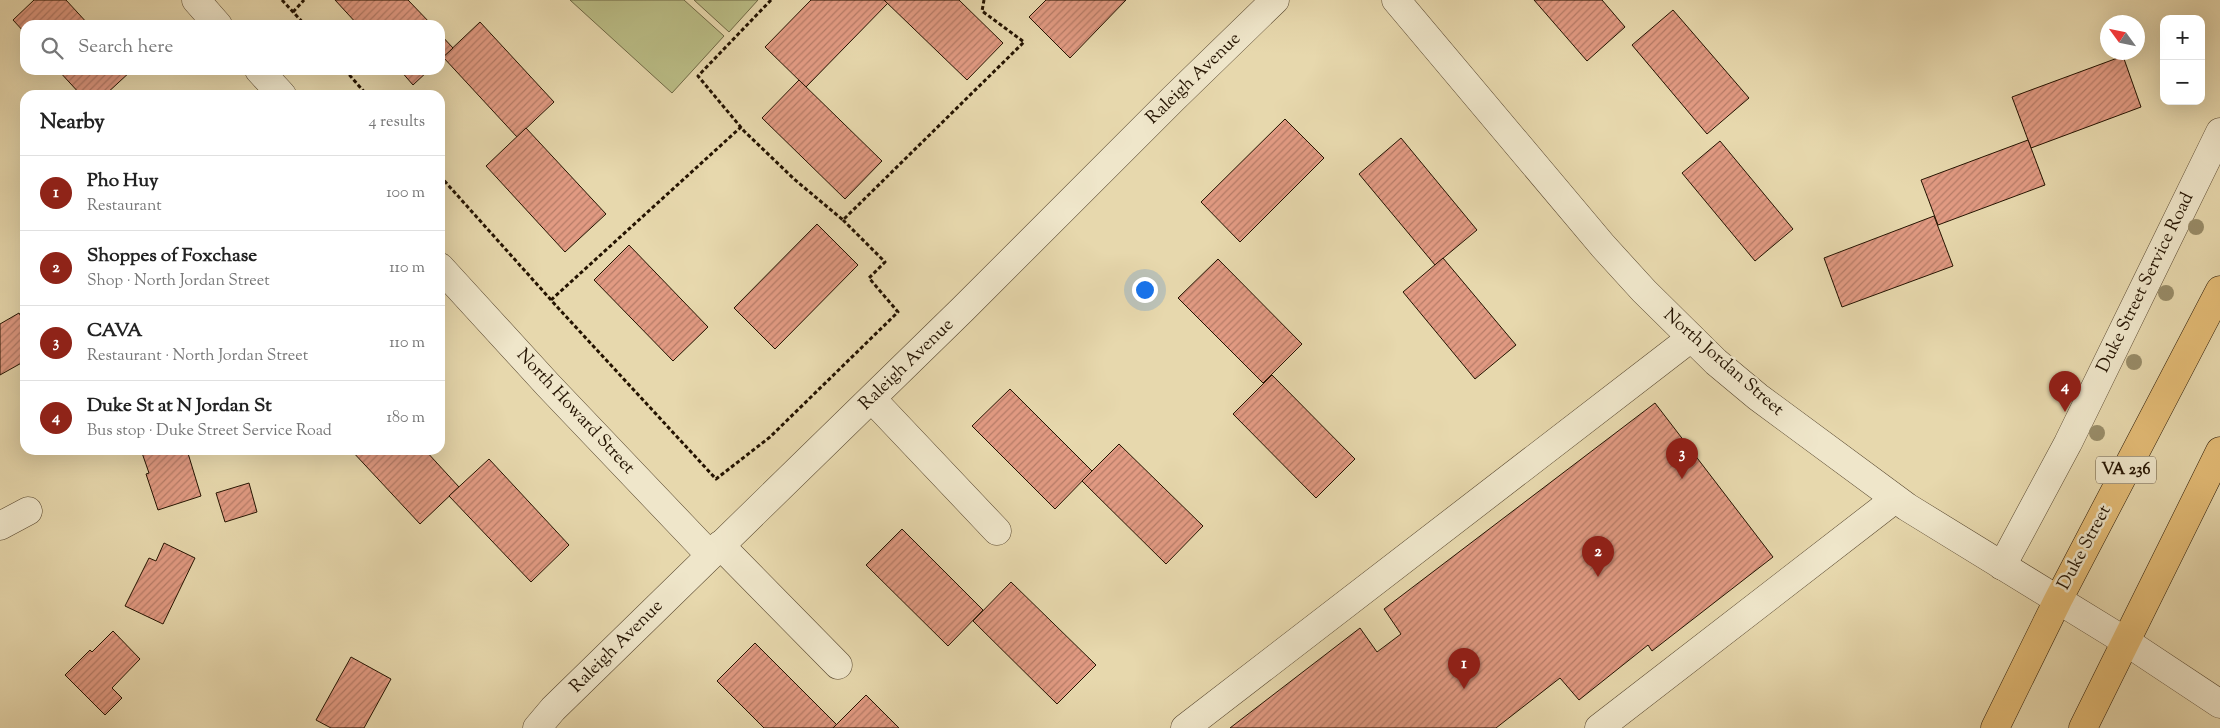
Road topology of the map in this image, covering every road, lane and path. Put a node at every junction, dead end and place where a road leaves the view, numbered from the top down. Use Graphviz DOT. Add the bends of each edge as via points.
graph roads {
  1 [pos="196,0"];
  2 [pos="282,0"];
  3 [pos="304,0"];
  4 [pos="771,0"];
  5 [pos="984,0"];
  6 [pos="1275,0"];
  7 [pos="1396,0"];
  8 [pos="293,12"];
  9 [pos="214,20"];
  10 [pos="300,20"];
  11 [pos="264,75"];
  12 [pos="350,75"];
  13 [pos="277,90"];
  14 [pos="363,90"];
  15 [pos="741,127"];
  16 [pos="2220,132"];
  17 [pos="445,182"];
  18 [pos="843,220"];
  19 [pos="445,272"];
  20 [pos="2220,290"];
  21 [pos="551,300"];
  22 [pos="1691,338"];
  23 [pos="872,399"];
  24 [pos="2220,451"];
  25 [pos="1896,499"];
  26 [pos="28,511"];
  27 [pos="0,526"];
  28 [pos="997,531"];
  29 [pos="715,550"];
  30 [pos="2002,566"];
  31 [pos="2058,600"];
  32 [pos="2125,641"];
  33 [pos="838,665"];
  34 [pos="2220,704"];
  35 [pos="537,728"];
  36 [pos="1185,728"];
  37 [pos="1599,728"];
  38 [pos="1995,728"];
  39 [pos="2082,728"];
  1 -- 9 [label="street"];
  2 -- 8 [label="path"];
  3 -- 8 [label="path"];
  4 -- 15 [label="path" via="698,76"];
  5 -- 18 [label="path" via="982,11 1024,42"];
  6 -- 23 [label="street, Raleigh Avenue"];
  7 -- 22 [label="street, North Jordan Street" via="1603,246"];
  8 -- 10 [label="path"];
  11 -- 13 [label="street"];
  12 -- 14 [label="path"];
  15 -- 18 [label="path" via="794,179"];
  15 -- 21 [label="path"];
  16 -- 30 [label="street, Duke Street Service Road" via="2068,443"];
  17 -- 21 [label="path"];
  18 -- 21 [label="path" via="885,262 869,278 898,312 770,437 716,478"];
  19 -- 29 [label="street, North Howard Street" via="548,384"];
  20 -- 31 [label="main road, Duke Street / VA 236"];
  22 -- 25 [label="street, North Jordan Street" via="1758,397"];
  22 -- 36 [label="street"];
  23 -- 28 [label="street"];
  23 -- 29 [label="street, Raleigh Avenue"];
  24 -- 32 [label="main road"];
  25 -- 30 [label="street, North Jordan Street"];
  25 -- 37 [label="street"];
  26 -- 27 [label="street"];
  29 -- 33 [label="street, North Howard Street"];
  29 -- 35 [label="street, Raleigh Avenue"];
  30 -- 31 [label="street, North Jordan Street"];
  31 -- 32 [label="street, North Jordan Street"];
  31 -- 38 [label="main road, Duke Street / VA 236"];
  32 -- 34 [label="street, North Jordan Street"];
  32 -- 39 [label="main road"];
}
